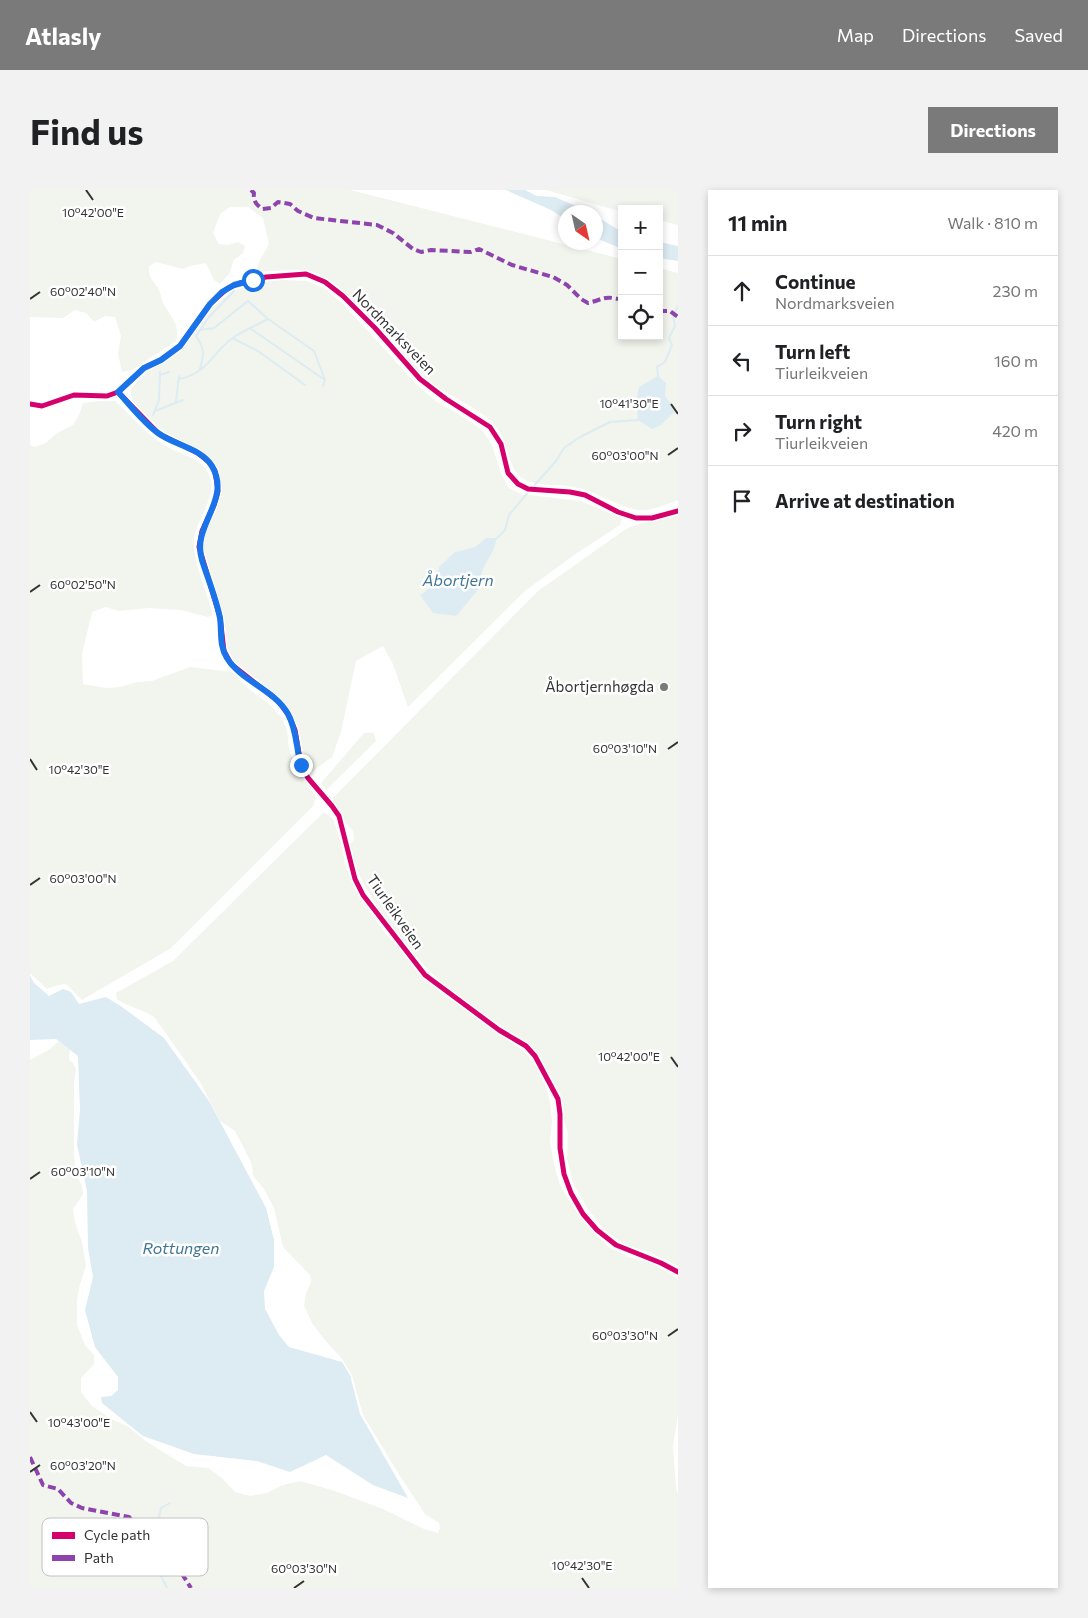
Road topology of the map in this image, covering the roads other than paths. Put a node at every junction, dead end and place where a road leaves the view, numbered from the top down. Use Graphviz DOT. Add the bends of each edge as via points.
graph roads {
  1 [pos="118,392"];
  2 [pos="30,404"];
  3 [pos="678,511"];
  4 [pos="678,1272"];
  1 -- 2 [label="street" via="107,396 74,395 46,405"];
  1 -- 3 [label="street, Nordmarksveien" via="144,368 180,346 210,304 228,288 266,277 306,274 320,279 343,296 420,379 490,428 501,444 508,473 518,484 528,489 585,495 636,518 652,518"];
  1 -- 4 [label="street, Tiurleikveien" via="159,434 198,453 215,471 218,491 199,547 220,617 224,651 240,673 278,701 288,714 295,730 301,765 339,816 355,879 363,895 425,975 526,1046 535,1056 558,1099 564,1174 570,1194 583,1214 616,1245"];
}
